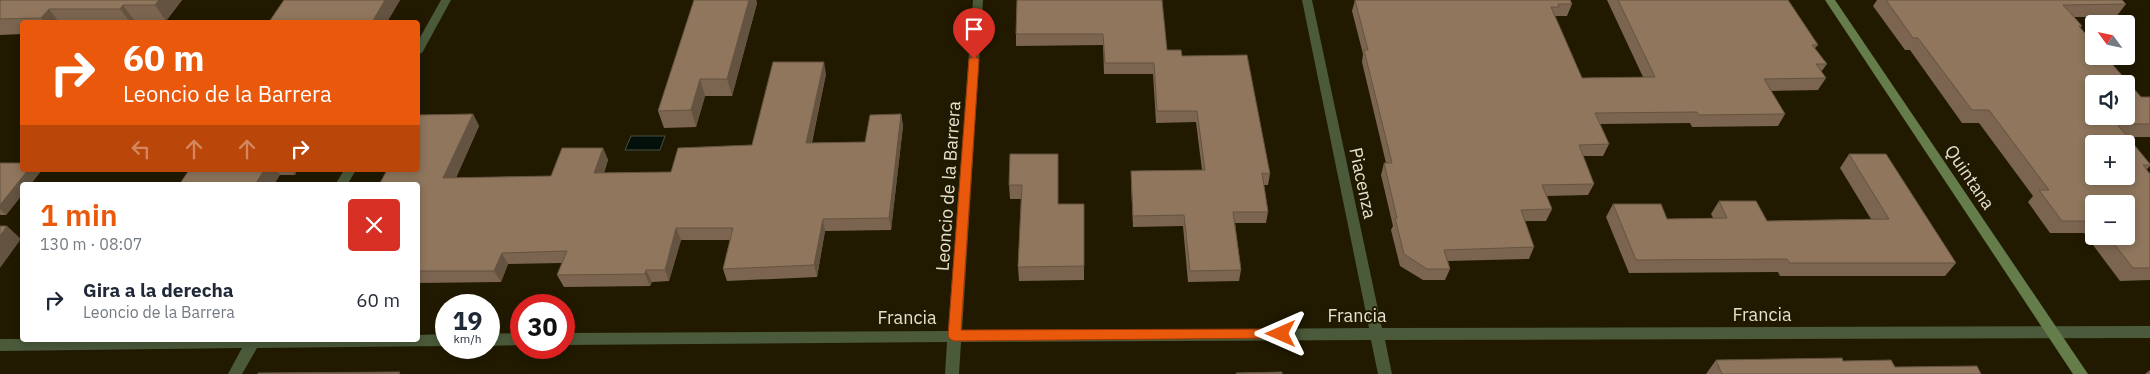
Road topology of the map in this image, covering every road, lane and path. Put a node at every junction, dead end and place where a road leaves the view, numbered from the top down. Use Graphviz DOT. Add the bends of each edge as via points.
graph roads {
  1 [pos="446,0"];
  2 [pos="978,0"];
  3 [pos="1306,0"];
  4 [pos="1830,0"];
  5 [pos="420,46"];
  6 [pos="2053,332"];
  7 [pos="2150,332"];
  8 [pos="1377,334"];
  9 [pos="954,336"];
  10 [pos="575,339"];
  11 [pos="420,340"];
  12 [pos="435,340"];
  13 [pos="190,342"];
  14 [pos="252,342"];
  15 [pos="0,345"];
  16 [pos="235,374"];
  17 [pos="952,374"];
  18 [pos="1385,374"];
  19 [pos="2081,374"];
  1 -- 5 [label="street"];
  2 -- 9 [label="street, Leoncio de la Barrera"];
  3 -- 8 [label="street, Piacenza"];
  4 -- 6 [label="main road, Quintana"];
  6 -- 7 [label="street, Francia"];
  6 -- 8 [label="street, Francia"];
  6 -- 19 [label="main road, Quintana"];
  8 -- 9 [label="street, Francia"];
  8 -- 18 [label="street, Piacenza"];
  9 -- 10 [label="street, Francia"];
  9 -- 17 [label="street, Leoncio de la Barrera"];
  11 -- 12 [label="street"];
  13 -- 15 [label="street"];
  14 -- 16 [label="street"];
}
